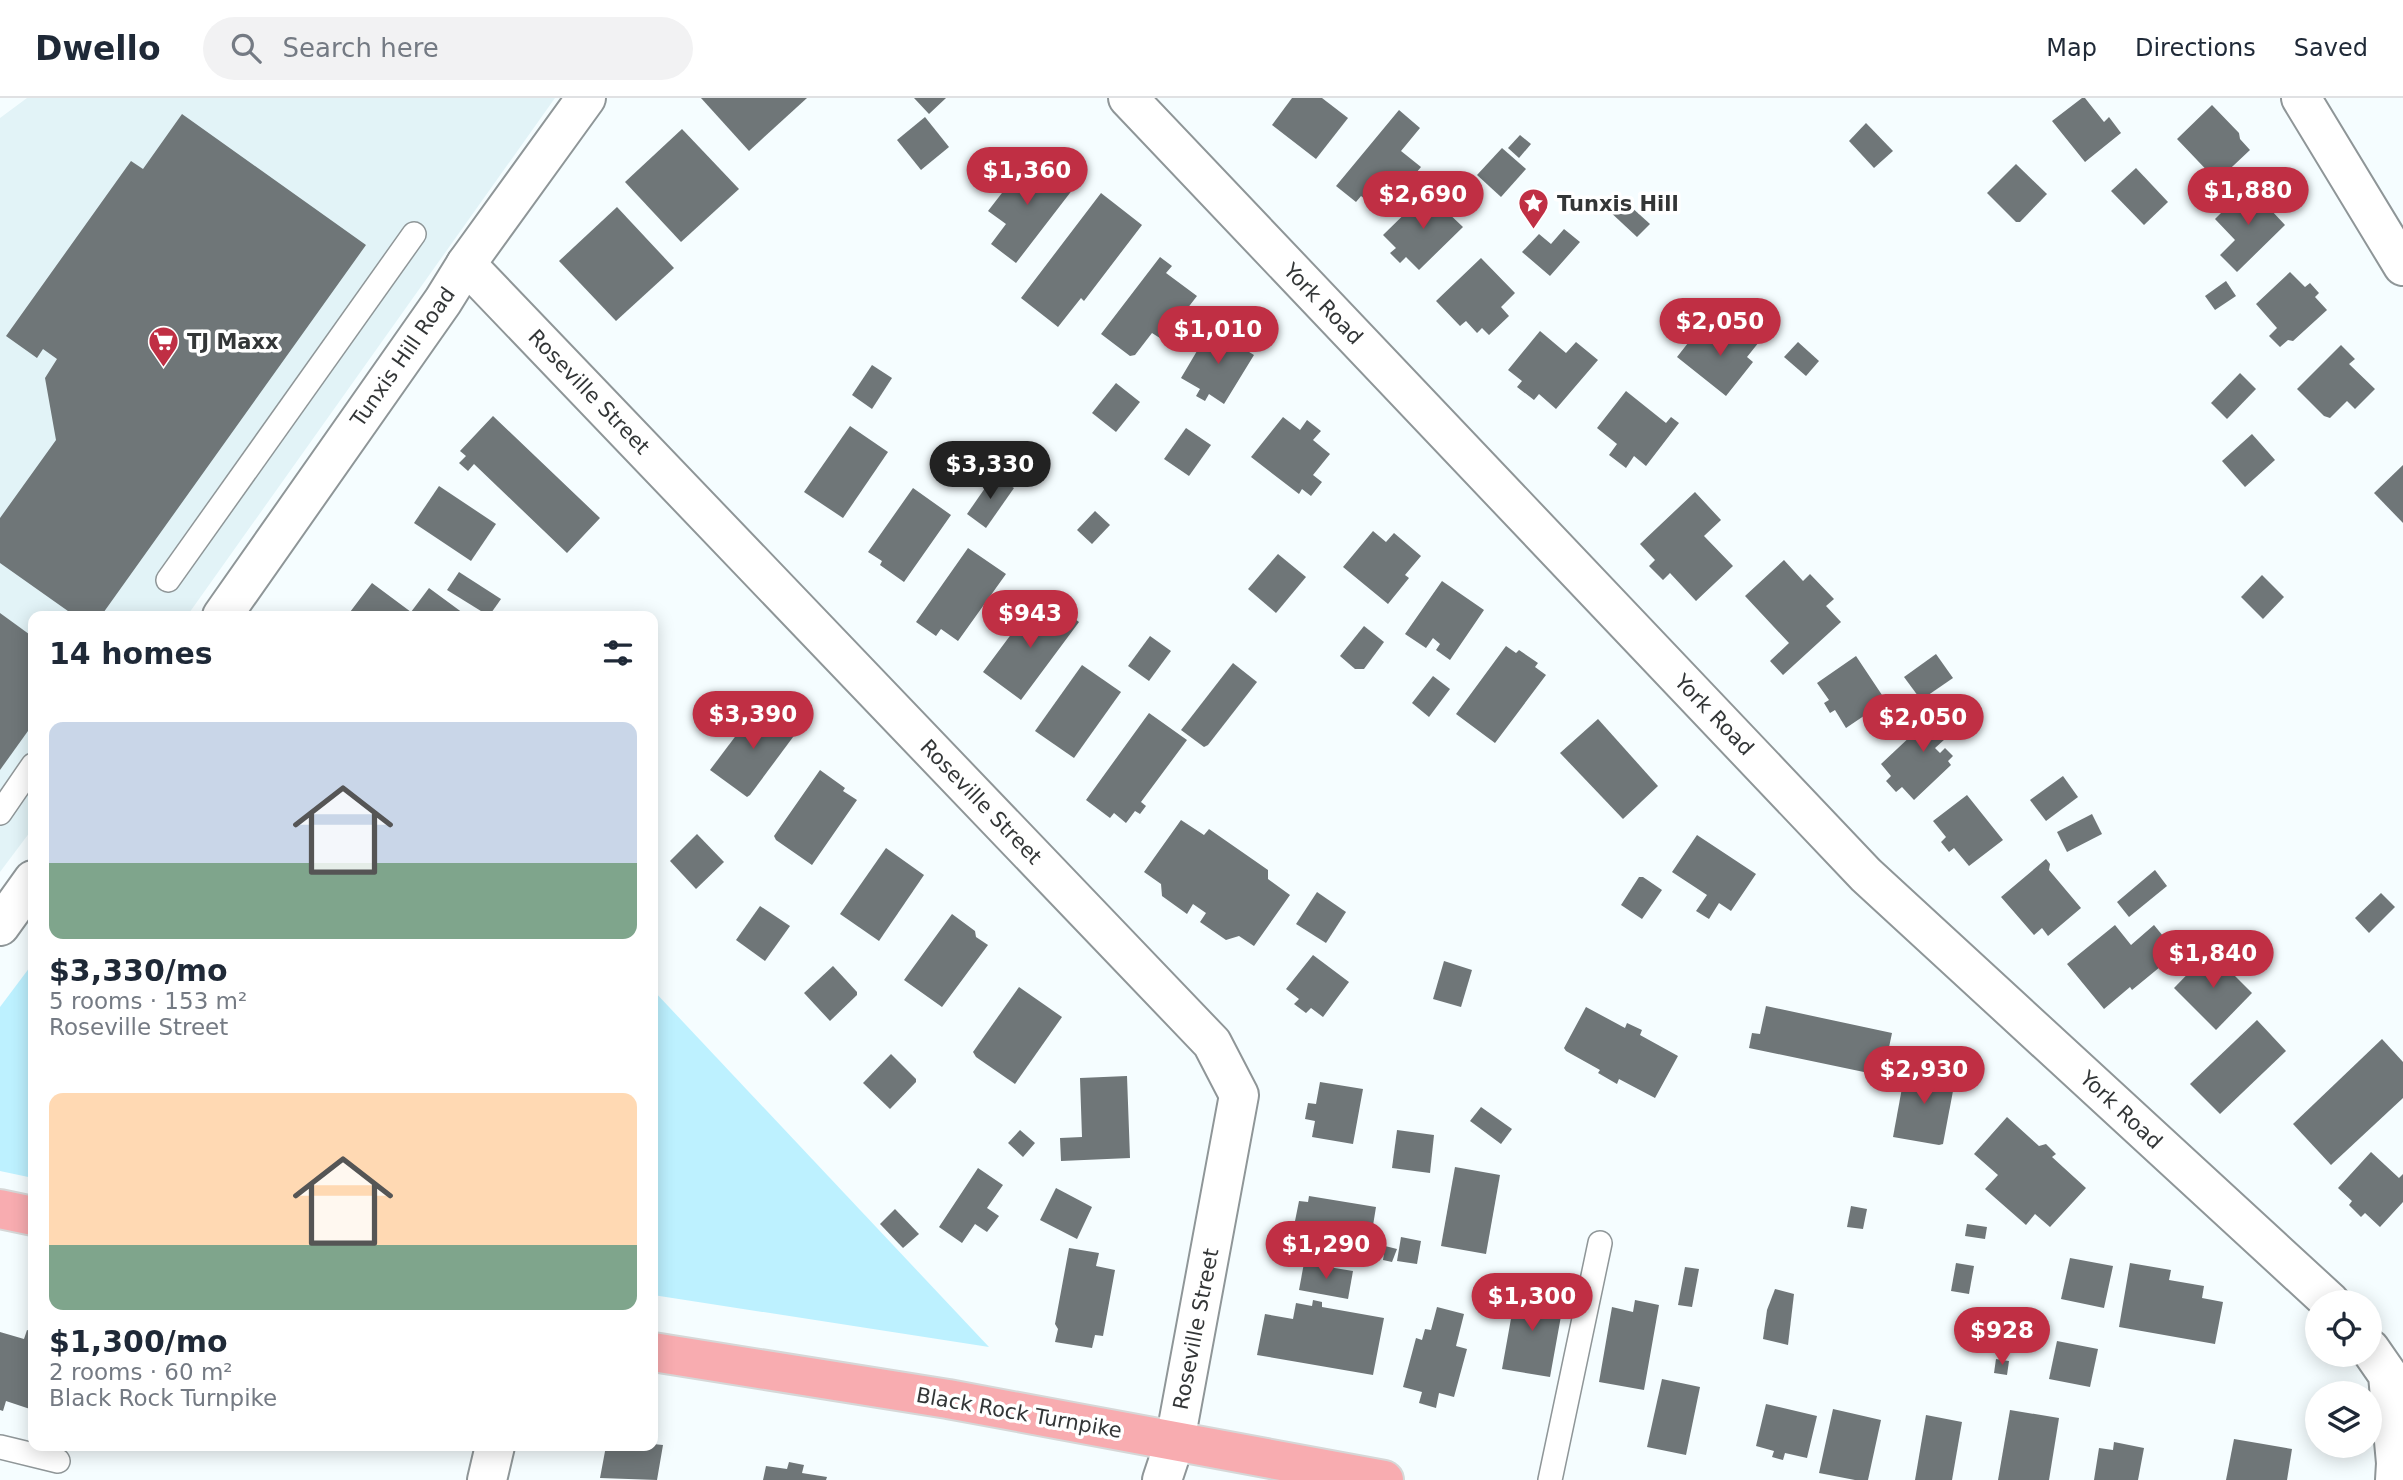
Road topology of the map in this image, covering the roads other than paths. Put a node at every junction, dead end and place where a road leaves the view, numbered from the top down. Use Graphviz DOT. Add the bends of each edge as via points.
graph roads {
  1 [pos="586,98"];
  2 [pos="1128,98"];
  3 [pos="2301,98"];
  4 [pos="414,234"];
  5 [pos="466,264"];
  6 [pos="2403,266"];
  7 [pos="168,580"];
  8 [pos="233,611"];
  9 [pos="28,772"];
  10 [pos="0,813"];
  11 [pos="0,1209"];
  12 [pos="28,1215"];
  13 [pos="1600,1243"];
  14 [pos="2317,1290"];
  15 [pos="658,1353"];
  16 [pos="2382,1366"];
  17 [pos="1175,1441"];
  18 [pos="0,1447"];
  19 [pos="494,1451"];
  20 [pos="58,1461"];
  21 [pos="487,1480"];
  22 [pos="1162,1480"];
  23 [pos="1384,1480"];
  24 [pos="1550,1480"];
  25 [pos="2395,1480"];
  1 -- 5 [label="street, Tunxis Hill Road"];
  2 -- 14 [label="street, York Road" via="1866,875"];
  3 -- 6 [label="street"];
  4 -- 7 [label="lane"];
  5 -- 8 [label="street, Tunxis Hill Road"];
  5 -- 17 [label="street, Roseville Street" via="1212,1044 1239,1095"];
  9 -- 10 [label="lane"];
  11 -- 12 [label="main road"];
  13 -- 24 [label="lane"];
  15 -- 17 [label="main road, Black Rock Turnpike"];
  16 -- 25 [label="street" via="2388,1375"];
  17 -- 22 [label="street, Roseville Street"];
  17 -- 23 [label="main road, Black Rock Turnpike"];
  18 -- 20 [label="lane"];
  19 -- 21 [label="street"];
}
